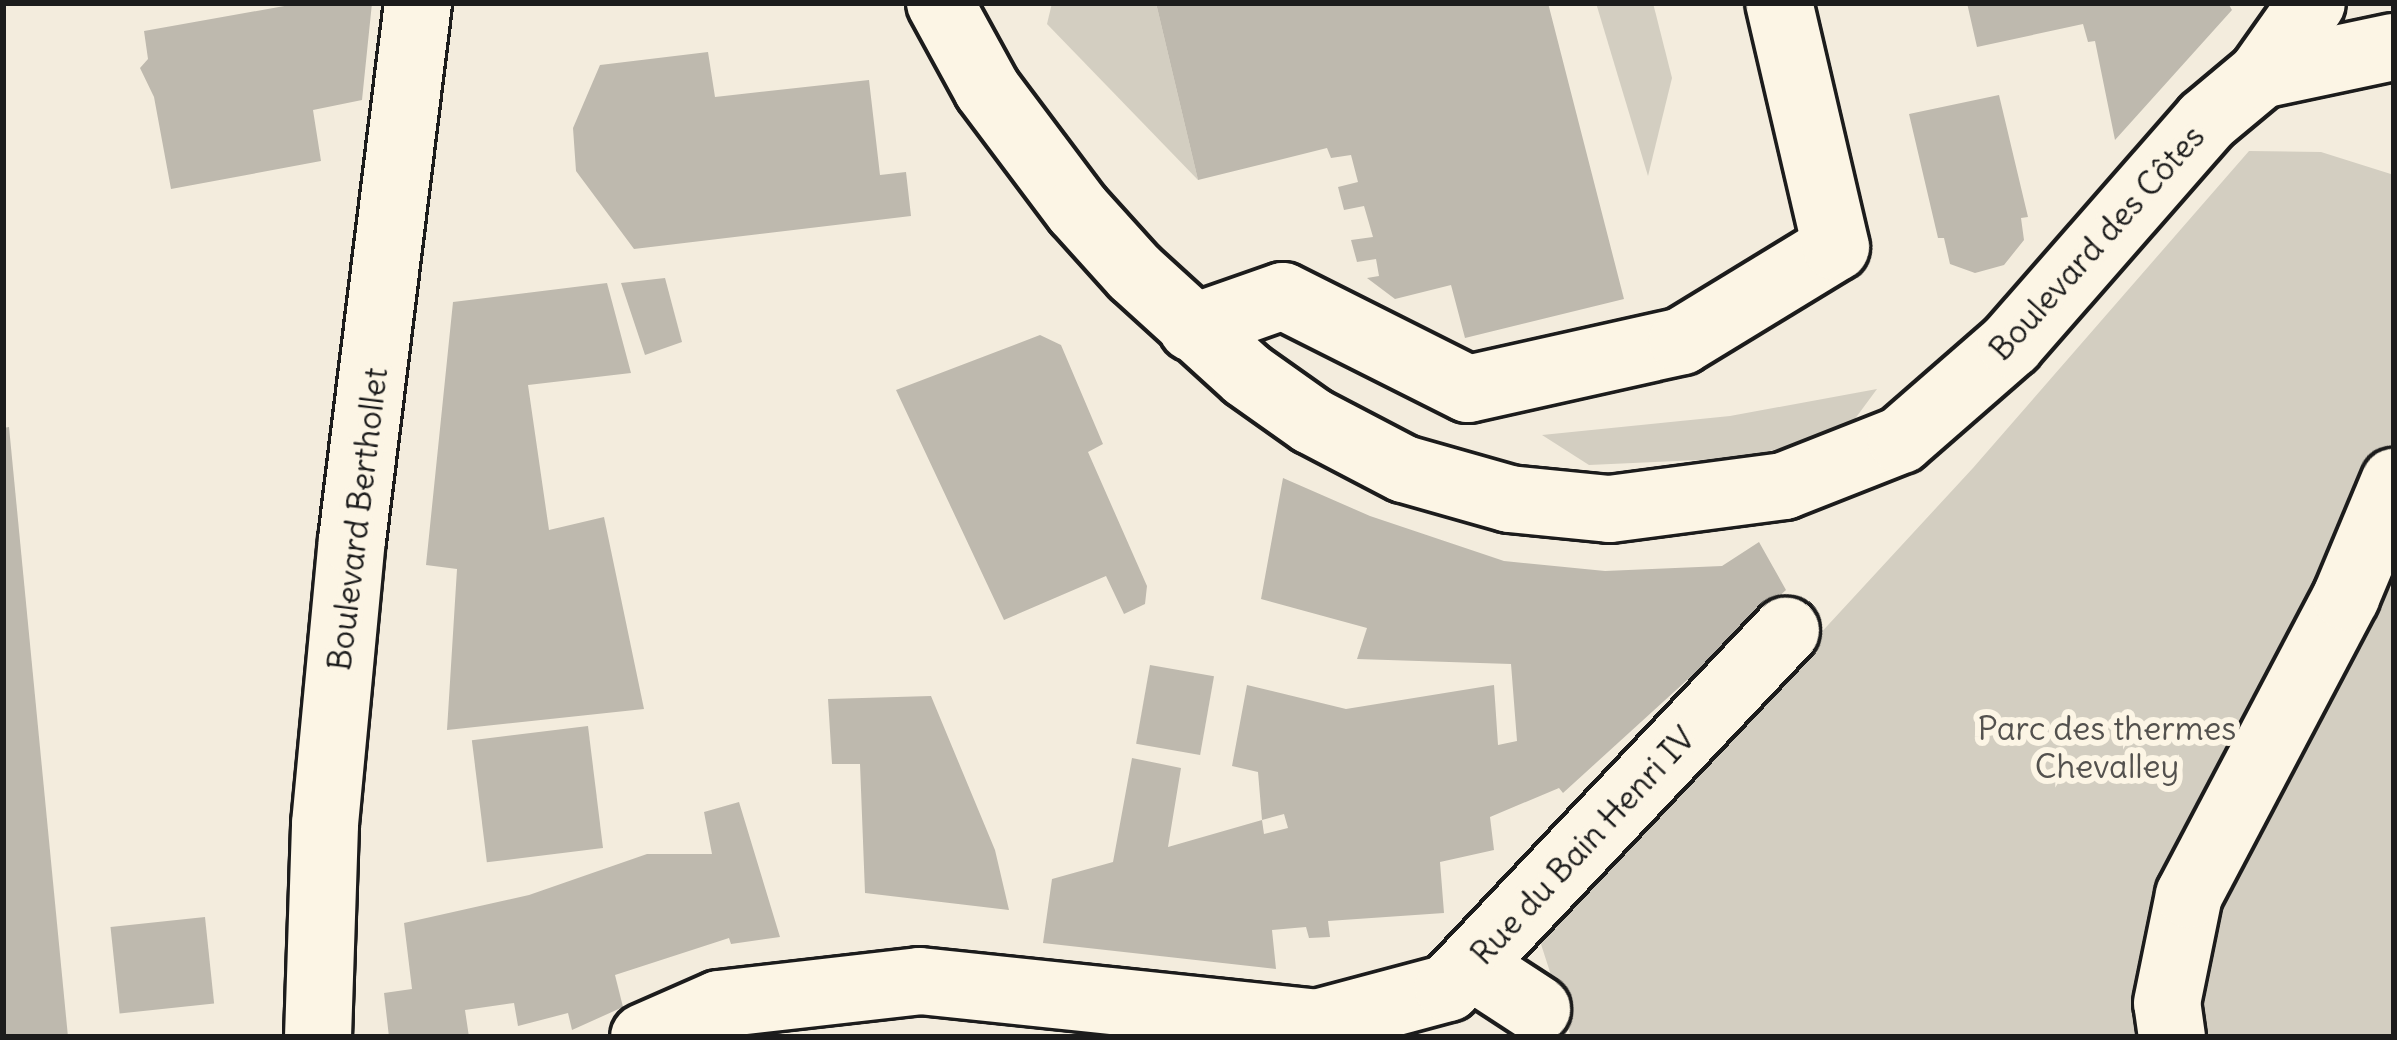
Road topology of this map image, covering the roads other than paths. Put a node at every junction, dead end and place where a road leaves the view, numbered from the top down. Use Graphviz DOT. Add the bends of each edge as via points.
graph roads {
  1 [pos="418,3"];
  2 [pos="940,3"];
  3 [pos="1780,3"];
  4 [pos="2312,3"];
  5 [pos="2374,3"];
  6 [pos="2393,47"];
  7 [pos="2261,75"];
  8 [pos="1192,328"];
  9 [pos="2394,482"];
  10 [pos="1786,631"];
  11 [pos="1471,967"];
  12 [pos="1537,1009"];
  13 [pos="318,1037"];
  14 [pos="644,1037"];
  15 [pos="2173,1037"];
  1 -- 13 [label="main road, Boulevard Berthollet" via="352,540 326,824"];
  2 -- 8 [label="main road, Boulevard des Côtes" via="987,89 1078,210"];
  3 -- 8 [label="main road" via="1836,247 1682,341 1468,389 1283,296"];
  4 -- 7 [label="main road, Boulevard des Côtes"];
  5 -- 6 [label="main road"];
  6 -- 7 [label="main road, Boulevard des Côtes"];
  7 -- 8 [label="main road, Boulevard des Côtes" via="2206,121 2011,344 1901,440 1784,486 1610,508 1509,499 1405,469 1312,421"];
  9 -- 15 [label="main road" via="2346,597 2189,895 2167,1003"];
  10 -- 11 [label="main road, Rue du Bain Henri IV"];
  11 -- 12 [label="main road"];
  11 -- 14 [label="main road, Rue du Bain Henri IV" via="1448,988 1317,1023 920,981 719,1004"];
}
